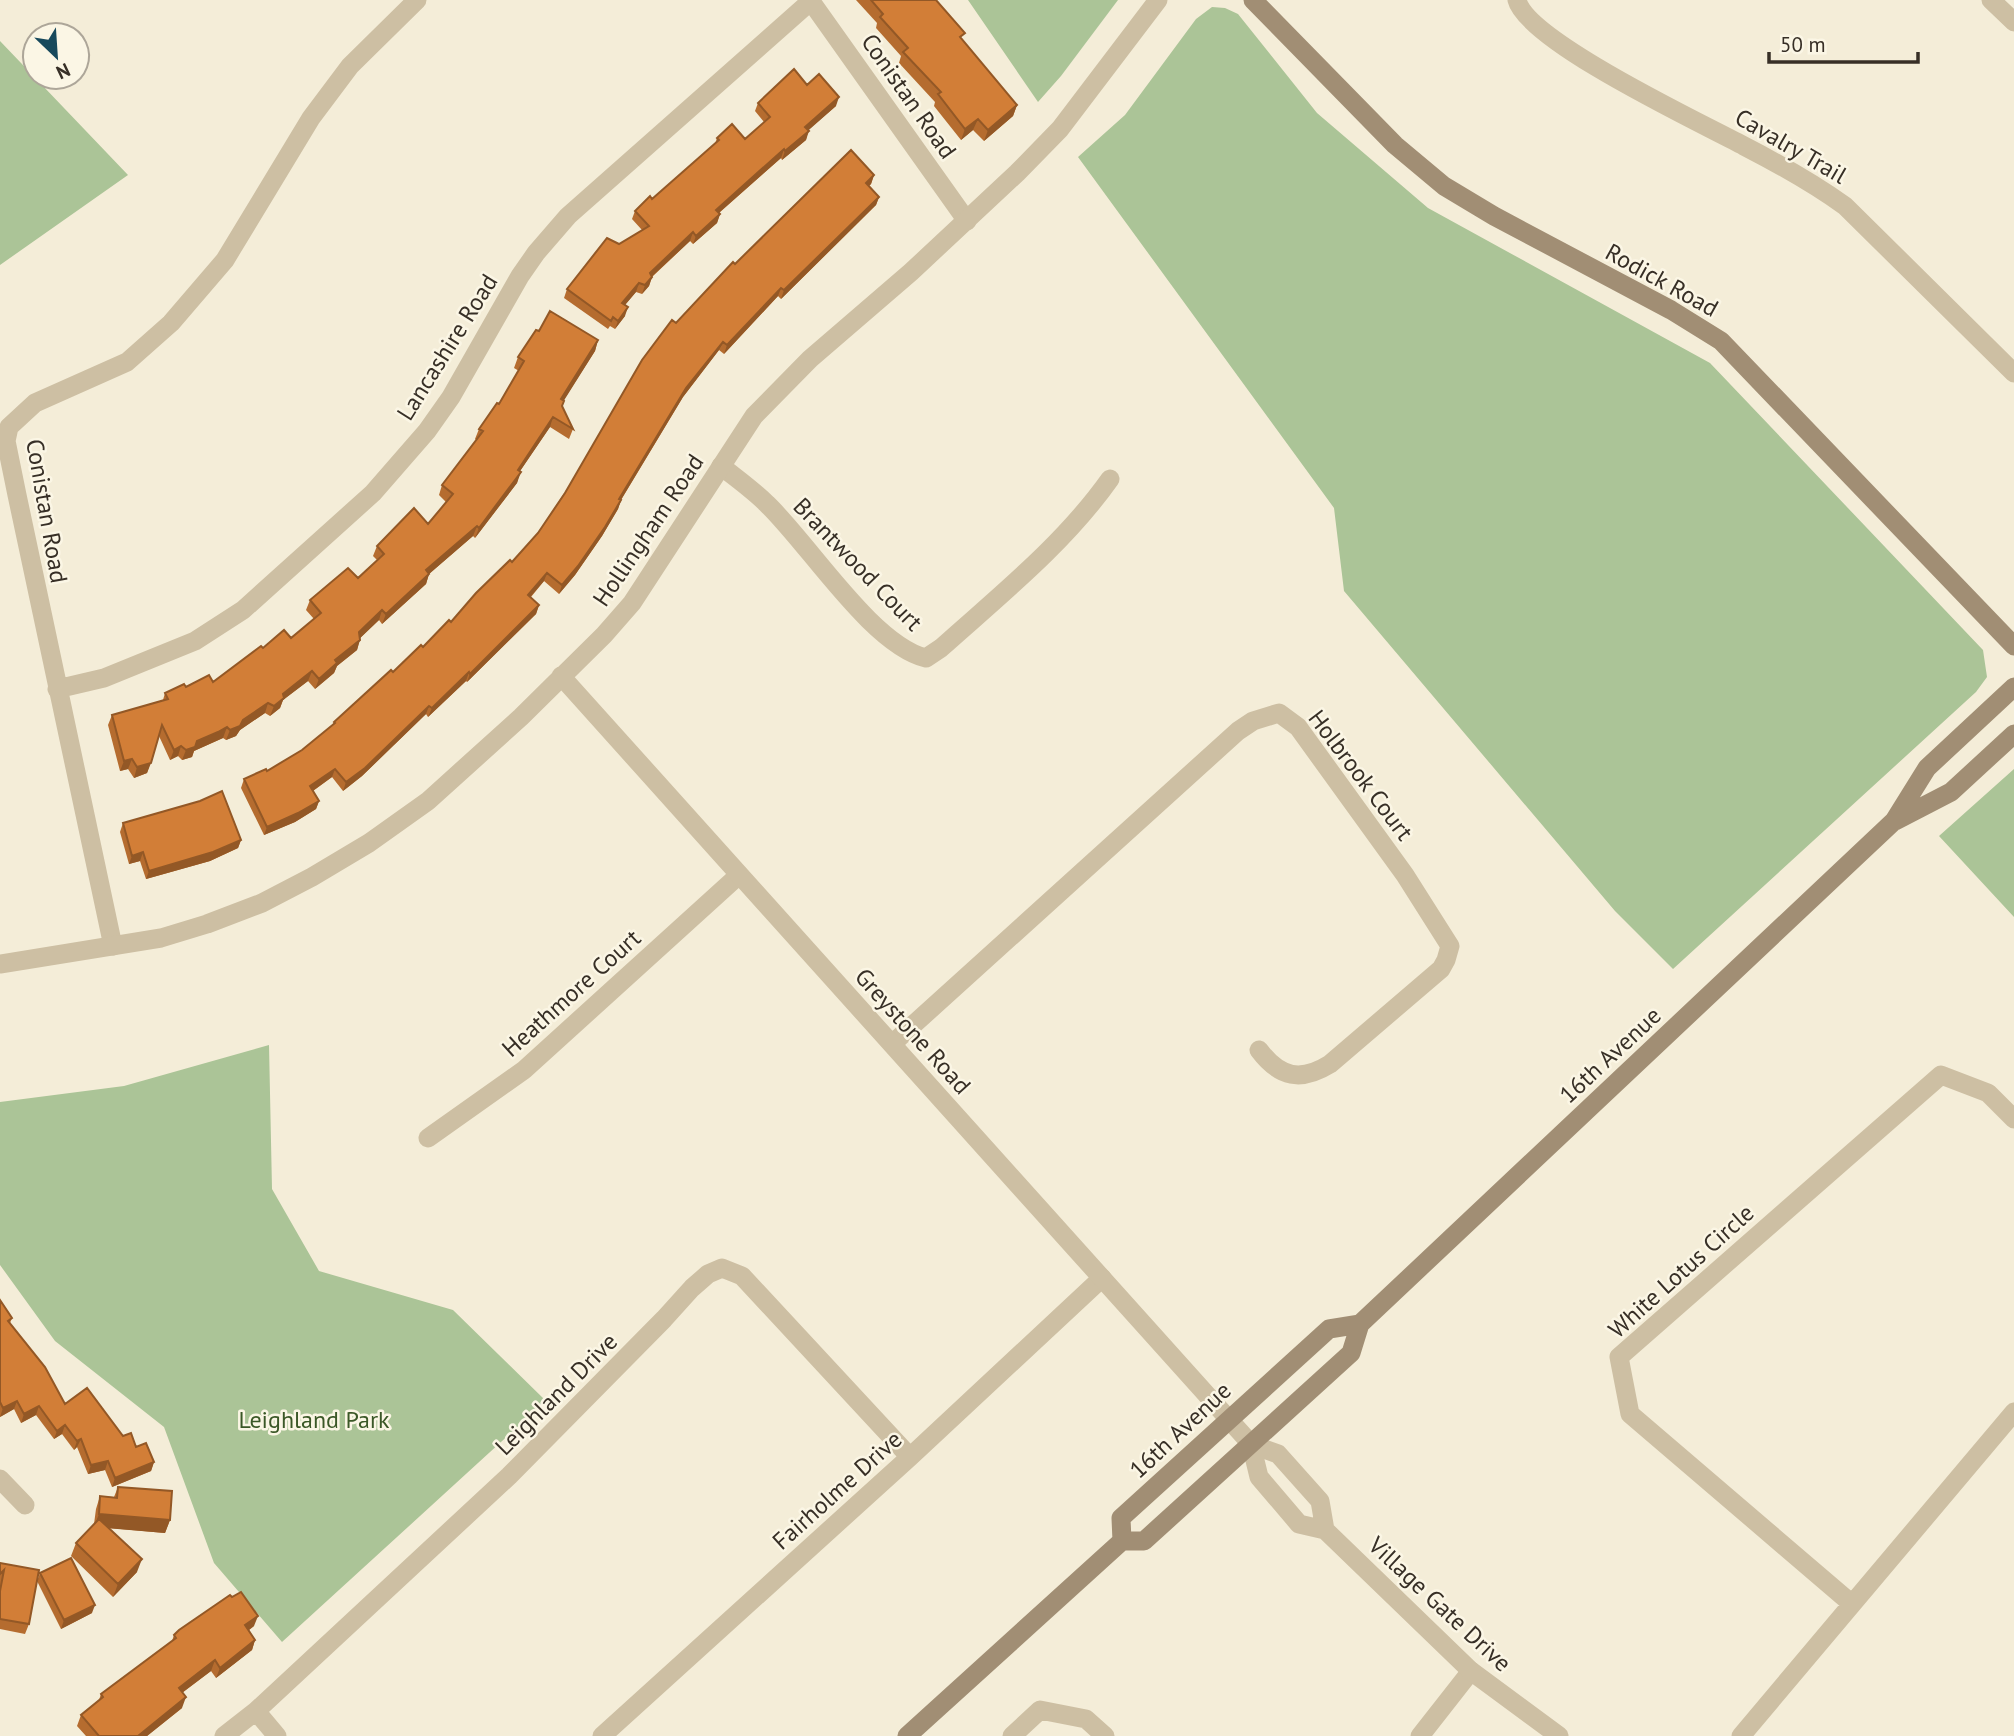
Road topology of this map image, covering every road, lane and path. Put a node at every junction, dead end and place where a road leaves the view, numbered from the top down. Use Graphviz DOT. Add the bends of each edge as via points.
graph roads {
  1 [pos="417,0"];
  2 [pos="1158,0"];
  3 [pos="1254,0"];
  4 [pos="1517,0"];
  5 [pos="1991,0"];
  6 [pos="811,1"];
  7 [pos="2014,22"];
  8 [pos="967,221"];
  9 [pos="2014,373"];
  10 [pos="721,466"];
  11 [pos="1110,479"];
  12 [pos="2014,646"];
  13 [pos="561,677"];
  14 [pos="2014,687"];
  15 [pos="57,689"];
  16 [pos="2014,734"];
  17 [pos="1894,821"];
  18 [pos="739,875"];
  19 [pos="113,946"];
  20 [pos="0,964"];
  21 [pos="892,1044"];
  22 [pos="1259,1050"];
  23 [pos="2014,1119"];
  24 [pos="428,1138"];
  25 [pos="1102,1278"];
  26 [pos="1360,1324"];
  27 [pos="2014,1412"];
  28 [pos="1229,1419"];
  29 [pos="1251,1444"];
  30 [pos="910,1457"];
  31 [pos="0,1479"];
  32 [pos="25,1505"];
  33 [pos="1325,1530"];
  34 [pos="1122,1541"];
  35 [pos="1852,1604"];
  36 [pos="1471,1671"];
  37 [pos="256,1711"];
  38 [pos="225,1736"];
  39 [pos="277,1736"];
  40 [pos="602,1736"];
  41 [pos="907,1736"];
  42 [pos="1012,1736"];
  43 [pos="1105,1736"];
  44 [pos="1420,1736"];
  45 [pos="1559,1736"];
  46 [pos="1741,1736"];
  1 -- 15 [label="street, Conistan Road" via="350,66 311,118 225,261 171,323 127,362 34,403 9,427 6,442"];
  2 -- 8 [label="street, Hollingham Road" via="1060,129"];
  3 -- 12 [label="main road, Rodick Road" via="1395,145 1444,186 1721,341"];
  4 -- 9 [label="street, Cavalry Trail" via="1527,19 1558,44 1814,184 1845,206"];
  5 -- 7 [label="street"];
  6 -- 8 [label="street, Conistan Road"];
  6 -- 15 [label="street, Lancashire Road" via="569,216 520,276 427,431 373,493 304,557 243,610 195,641 104,678"];
  8 -- 10 [label="street, Hollingham Road" via="774,394"];
  10 -- 11 [label="street, Brantwood Court" via="767,504 894,643 926,658 1057,542 1086,513"];
  10 -- 13 [label="street, Hollingham Road" via="632,603"];
  13 -- 18 [label="street, Greystone Road"];
  13 -- 19 [label="street, Hollingham Road" via="428,801 369,843 262,903 161,938"];
  14 -- 17 [label="main road, 16th Avenue" via="1927,768"];
  15 -- 19 [label="street, Conistan Road"];
  16 -- 17 [label="main road, 16th Avenue" via="1951,792"];
  17 -- 26 [label="main road, 16th Avenue"];
  18 -- 21 [label="street, Greystone Road"];
  18 -- 24 [label="street, Heathmore Court" via="524,1070"];
  19 -- 20 [label="street, Hollingham Road"];
  21 -- 22 [label="street, Holbrook Court" via="1238,731 1279,713 1298,727 1405,875 1450,946 1441,970 1312,1075 1296,1076 1280,1069"];
  21 -- 25 [label="street, Greystone Road"];
  23 -- 35 [label="street, White Lotus Circle" via="1988,1093 1941,1075 1619,1357 1630,1414"];
  25 -- 28 [label="street, Greystone Road"];
  25 -- 30 [label="street, Fairholme Drive"];
  26 -- 28 [label="main road, 16th Avenue" via="1329,1329"];
  26 -- 29 [label="main road, 16th Avenue" via="1351,1353"];
  27 -- 35 [label="street"];
  28 -- 29 [label="street, Greystone Road"];
  28 -- 34 [label="main road, 16th Avenue" via="1121,1518"];
  29 -- 33 [label="street" via="1278,1454 1320,1501"];
  29 -- 33 [label="street, Village Gate Drive" via="1259,1477 1298,1524"];
  29 -- 34 [label="main road, 16th Avenue" via="1144,1541"];
  30 -- 37 [label="street, Leighland Drive" via="741,1276 722,1268 692,1288 509,1476"];
  30 -- 40 [label="street, Fairholme Drive"];
  31 -- 32 [label="street"];
  33 -- 36 [label="street, Village Gate Drive"];
  34 -- 41 [label="main road, 16th Avenue"];
  35 -- 46 [label="street"];
  36 -- 44 [label="street"];
  36 -- 45 [label="street, Village Gate Drive"];
  37 -- 38 [label="street, Leighland Drive"];
  37 -- 39 [label="street"];
  42 -- 43 [label="street" via="1040,1710 1086,1720"];
}
